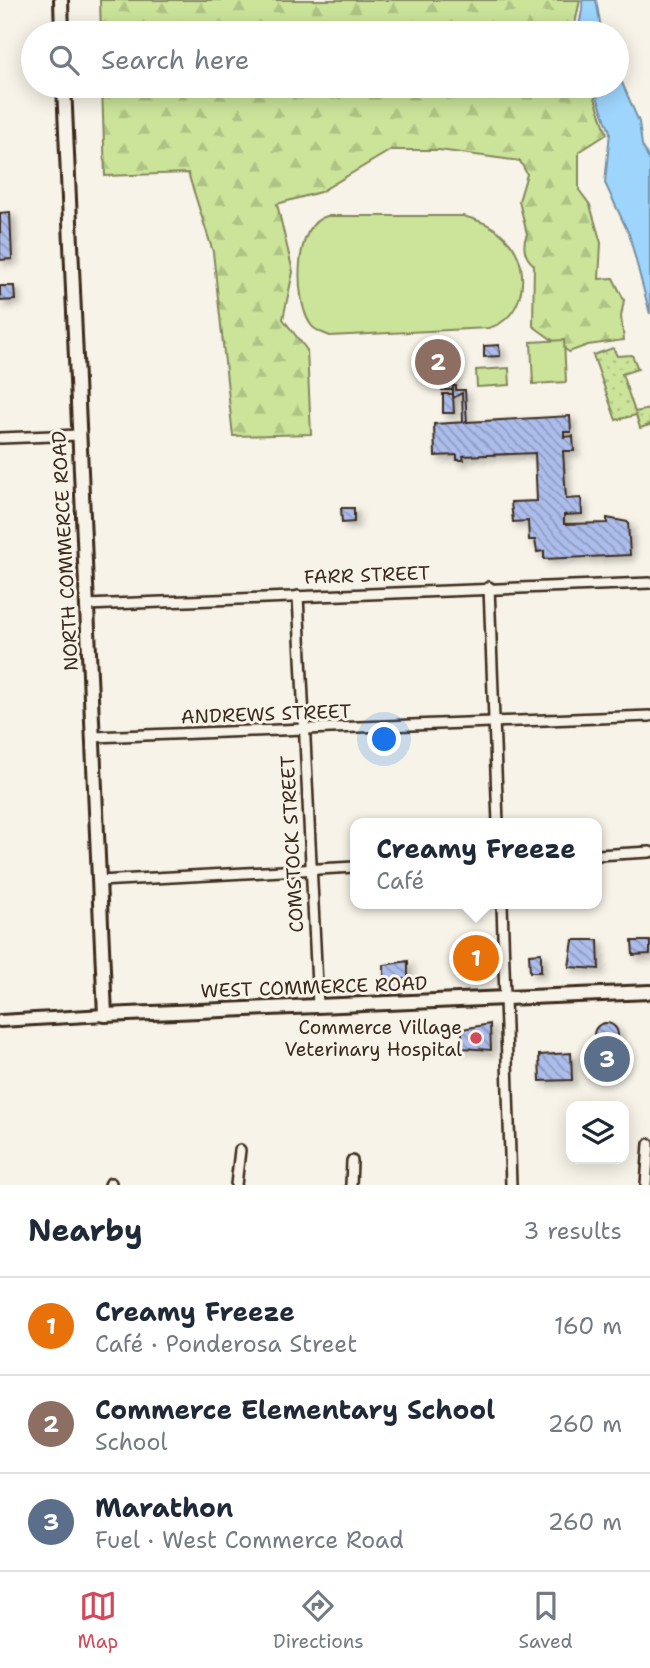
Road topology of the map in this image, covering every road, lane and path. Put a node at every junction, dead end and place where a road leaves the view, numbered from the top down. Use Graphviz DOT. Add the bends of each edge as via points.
graph roads {
  1 [pos="61,0"];
  2 [pos="62,21"];
  3 [pos="65,98"];
  4 [pos="79,435"];
  5 [pos="0,438"];
  6 [pos="650,583"];
  7 [pos="489,587"];
  8 [pos="298,596"];
  9 [pos="86,605"];
  10 [pos="650,716"];
  11 [pos="494,722"];
  12 [pos="303,731"];
  13 [pos="93,737"];
  14 [pos="498,818"];
  15 [pos="650,852"];
  16 [pos="602,855"];
  17 [pos="350,867"];
  18 [pos="310,868"];
  19 [pos="99,881"];
  20 [pos="502,909"];
  21 [pos="650,992"];
  22 [pos="506,997"];
  23 [pos="318,1006"];
  24 [pos="105,1015"];
  25 [pos="0,1021"];
  26 [pos="649,1144"];
  27 [pos="240,1150"];
  28 [pos="352,1161"];
  29 [pos="236,1185"];
  30 [pos="351,1185"];
  31 [pos="511,1185"];
  32 [pos="646,1185"];
  1 -- 2 [label="main road"];
  3 -- 4 [label="main road, NORTH COMMERCE ROAD"];
  4 -- 5 [label="street"];
  4 -- 9 [label="main road, NORTH COMMERCE ROAD"];
  6 -- 7 [label="street, FARR STREET"];
  7 -- 8 [label="street, FARR STREET"];
  7 -- 11 [label="street"];
  8 -- 9 [label="street, FARR STREET"];
  8 -- 12 [label="street, COMSTOCK STREET"];
  9 -- 13 [label="main road, NORTH COMMERCE ROAD"];
  10 -- 11 [label="street, ANDREWS STREET"];
  11 -- 12 [label="street, ANDREWS STREET"];
  11 -- 14 [label="street"];
  12 -- 13 [label="street, ANDREWS STREET"];
  12 -- 18 [label="street, COMSTOCK STREET"];
  13 -- 19 [label="main road, NORTH COMMERCE ROAD"];
  15 -- 16 [label="street"];
  17 -- 18 [label="street"];
  18 -- 19 [label="street"];
  18 -- 23 [label="street, COMSTOCK STREET"];
  19 -- 24 [label="main road, NORTH COMMERCE ROAD"];
  20 -- 22 [label="street"];
  21 -- 22 [label="main road, WEST COMMERCE ROAD"];
  22 -- 23 [label="main road, WEST COMMERCE ROAD"];
  22 -- 31 [label="street"];
  23 -- 24 [label="main road, WEST COMMERCE ROAD"];
  24 -- 25 [label="street"];
  26 -- 32 [label="street"];
  27 -- 29 [label="street"];
  28 -- 30 [label="street"];
}
